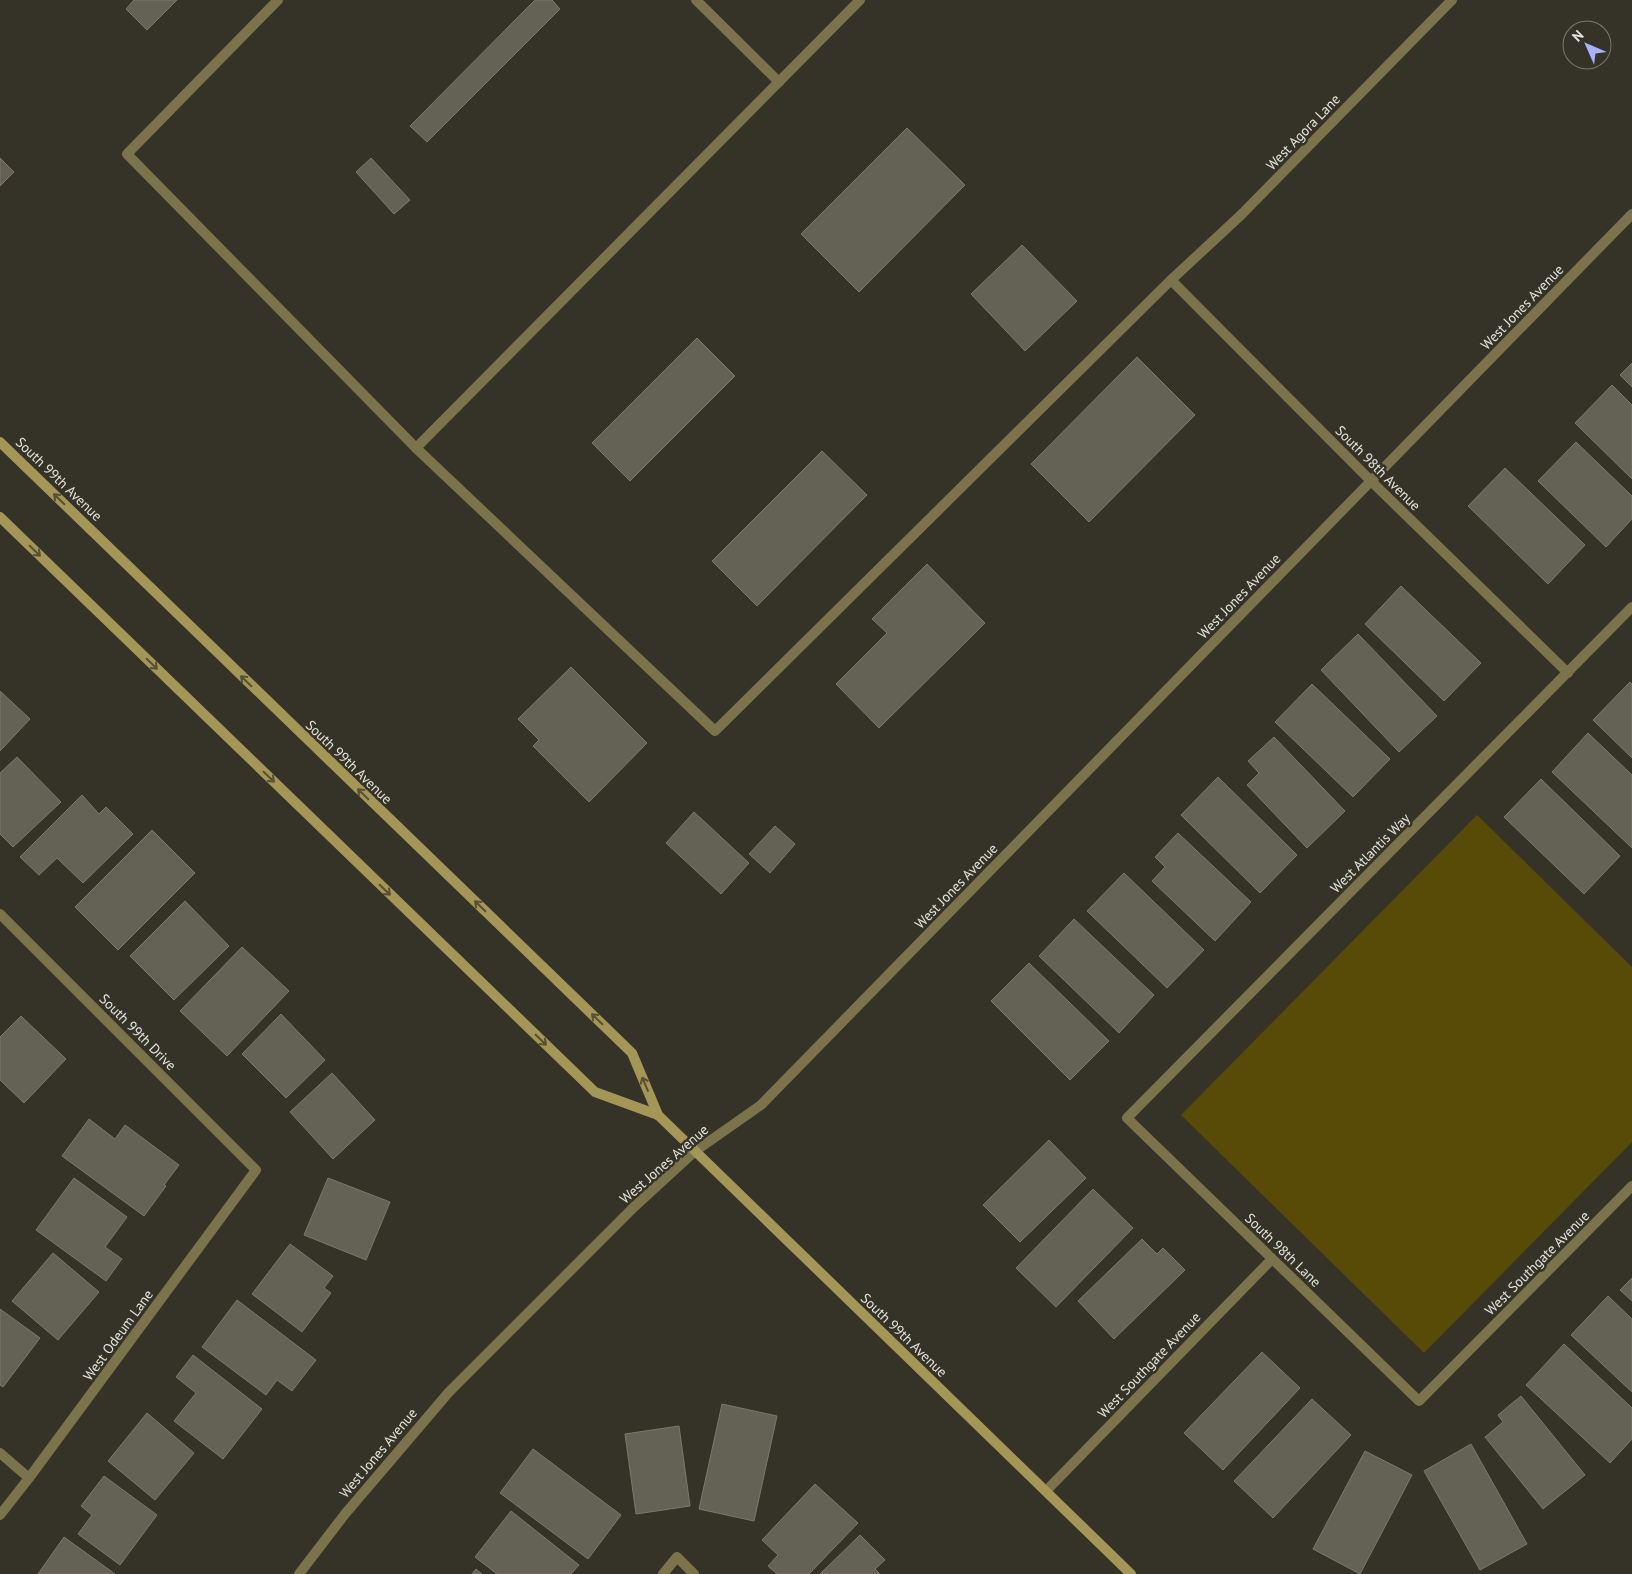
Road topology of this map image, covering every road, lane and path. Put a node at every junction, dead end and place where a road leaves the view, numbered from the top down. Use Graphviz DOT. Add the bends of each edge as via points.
graph roads {
  1 [pos="278,0"];
  2 [pos="696,0"];
  3 [pos="860,0"];
  4 [pos="1452,0"];
  5 [pos="779,82"];
  6 [pos="1632,214"];
  7 [pos="1171,280"];
  8 [pos="0,442"];
  9 [pos="416,448"];
  10 [pos="1371,481"];
  11 [pos="0,517"];
  12 [pos="1632,607"];
  13 [pos="1568,673"];
  14 [pos="0,914"];
  15 [pos="658,1115"];
  16 [pos="1127,1118"];
  17 [pos="694,1152"];
  18 [pos="256,1170"];
  19 [pos="1632,1186"];
  20 [pos="1272,1259"];
  21 [pos="1419,1401"];
  22 [pos="0,1453"];
  23 [pos="29,1478"];
  24 [pos="1046,1491"];
  25 [pos="0,1515"];
  26 [pos="299,1574"];
  27 [pos="663,1574"];
  28 [pos="694,1574"];
  29 [pos="1131,1574"];
  1 -- 9 [label="street" via="127,154"];
  2 -- 5 [label="street"];
  3 -- 5 [label="street"];
  4 -- 7 [label="street, West Agora Lane" via="1241,215"];
  5 -- 9 [label="street"];
  6 -- 10 [label="street, West Jones Avenue"];
  7 -- 9 [label="street, West Agora Lane" via="715,731"];
  7 -- 10 [label="street, South 98th Avenue"];
  15 -- 8 [label="main road, South 99th Avenue, one-way" via="632,1053"];
  10 -- 13 [label="street, South 98th Avenue"];
  10 -- 17 [label="street, West Jones Avenue" via="761,1105"];
  11 -- 15 [label="main road, South 99th Avenue, one-way" via="595,1092"];
  12 -- 13 [label="street, West Atlantis Way"];
  13 -- 16 [label="street, West Atlantis Way"];
  14 -- 18 [label="street, South 99th Drive"];
  15 -- 17 [label="main road, South 99th Avenue"];
  16 -- 20 [label="street, South 98th Lane"];
  17 -- 24 [label="main road, South 99th Avenue"];
  17 -- 26 [label="street, West Jones Avenue" via="634,1207 449,1392"];
  18 -- 23 [label="street, West Odeum Lane"];
  19 -- 21 [label="street, West Southgate Avenue"];
  20 -- 21 [label="street, South 98th Lane"];
  20 -- 24 [label="street, West Southgate Avenue"];
  22 -- 23 [label="street"];
  23 -- 25 [label="street, West Odeum Lane"];
  24 -- 29 [label="main road, South 99th Avenue"];
  27 -- 28 [label="street" via="677,1557"];
}
